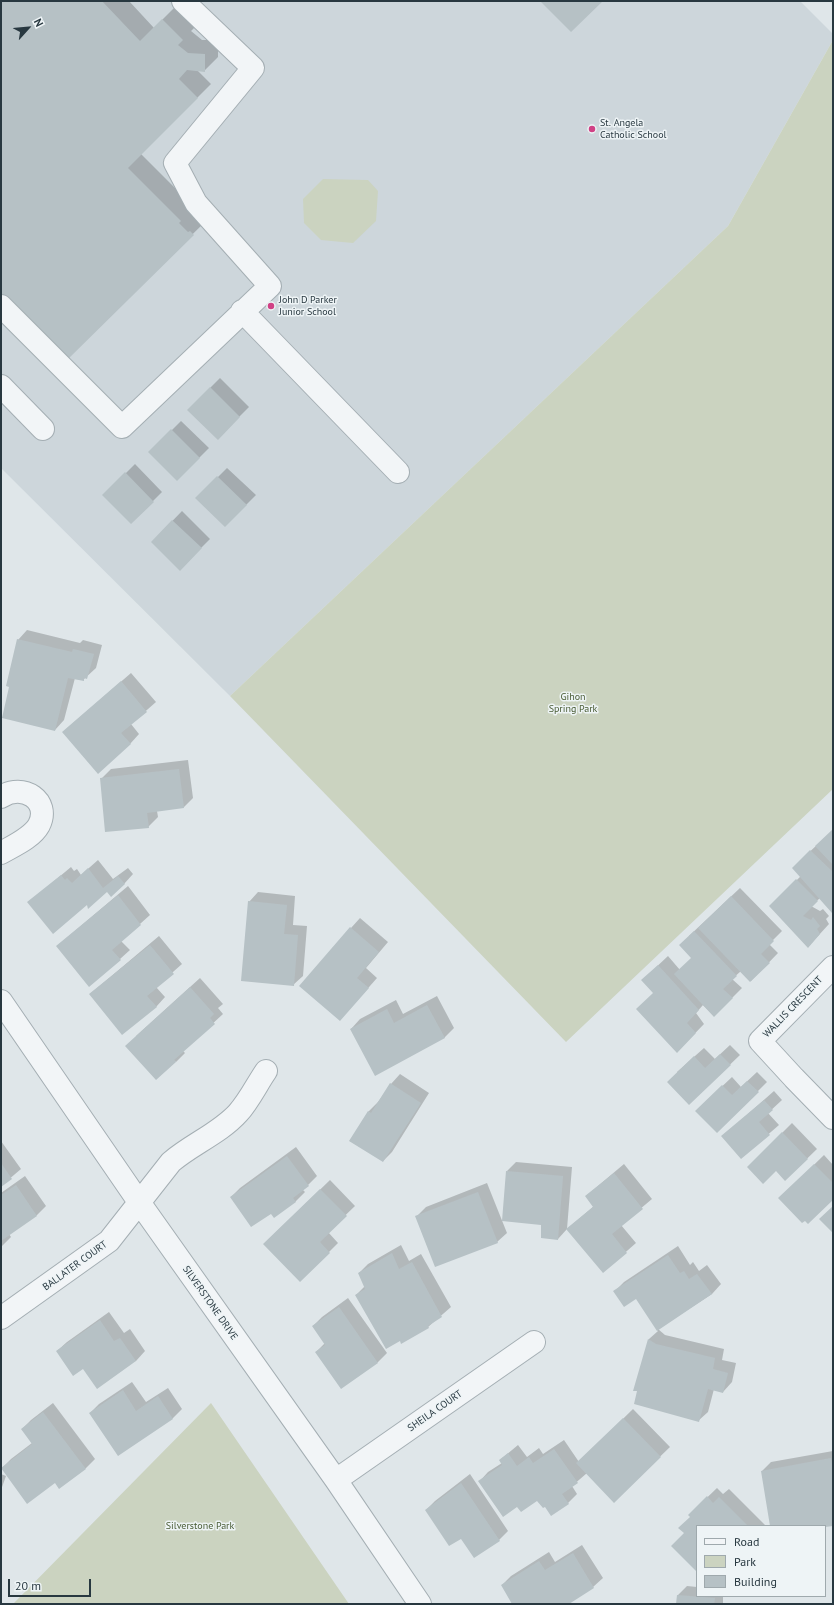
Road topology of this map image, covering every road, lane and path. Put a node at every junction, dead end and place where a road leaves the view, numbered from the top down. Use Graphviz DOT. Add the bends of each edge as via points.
graph roads {
  1 [pos="183,1"];
  2 [pos="1,306"];
  3 [pos="242,311"];
  4 [pos="1,386"];
  5 [pos="43,429"];
  6 [pos="398,472"];
  7 [pos="1,797"];
  8 [pos="1,853"];
  9 [pos="833,967"];
  10 [pos="1,1001"];
  11 [pos="266,1071"];
  12 [pos="833,1118"];
  13 [pos="139,1202"];
  14 [pos="1,1318"];
  15 [pos="534,1342"];
  16 [pos="336,1480"];
  17 [pos="420,1604"];
  1 -- 3 [label="street" via="253,68 175,163 196,203 270,286"];
  2 -- 3 [label="street" via="122,427"];
  3 -- 6 [label="street"];
  4 -- 5 [label="street"];
  7 -- 8 [label="street" via="11,792 26,792 38,802 41,817 34,831"];
  9 -- 12 [label="street, WALLIS CRESCENT" via="760,1041"];
  10 -- 13 [label="street, SILVERSTONE DRIVE"];
  11 -- 13 [label="street, BALLATER COURT" via="239,1112 171,1162"];
  13 -- 14 [label="street, BALLATER COURT" via="101,1249"];
  13 -- 16 [label="street, SILVERSTONE DRIVE"];
  15 -- 16 [label="street, SHEILA COURT"];
  16 -- 17 [label="street, SILVERSTONE DRIVE"];
}
